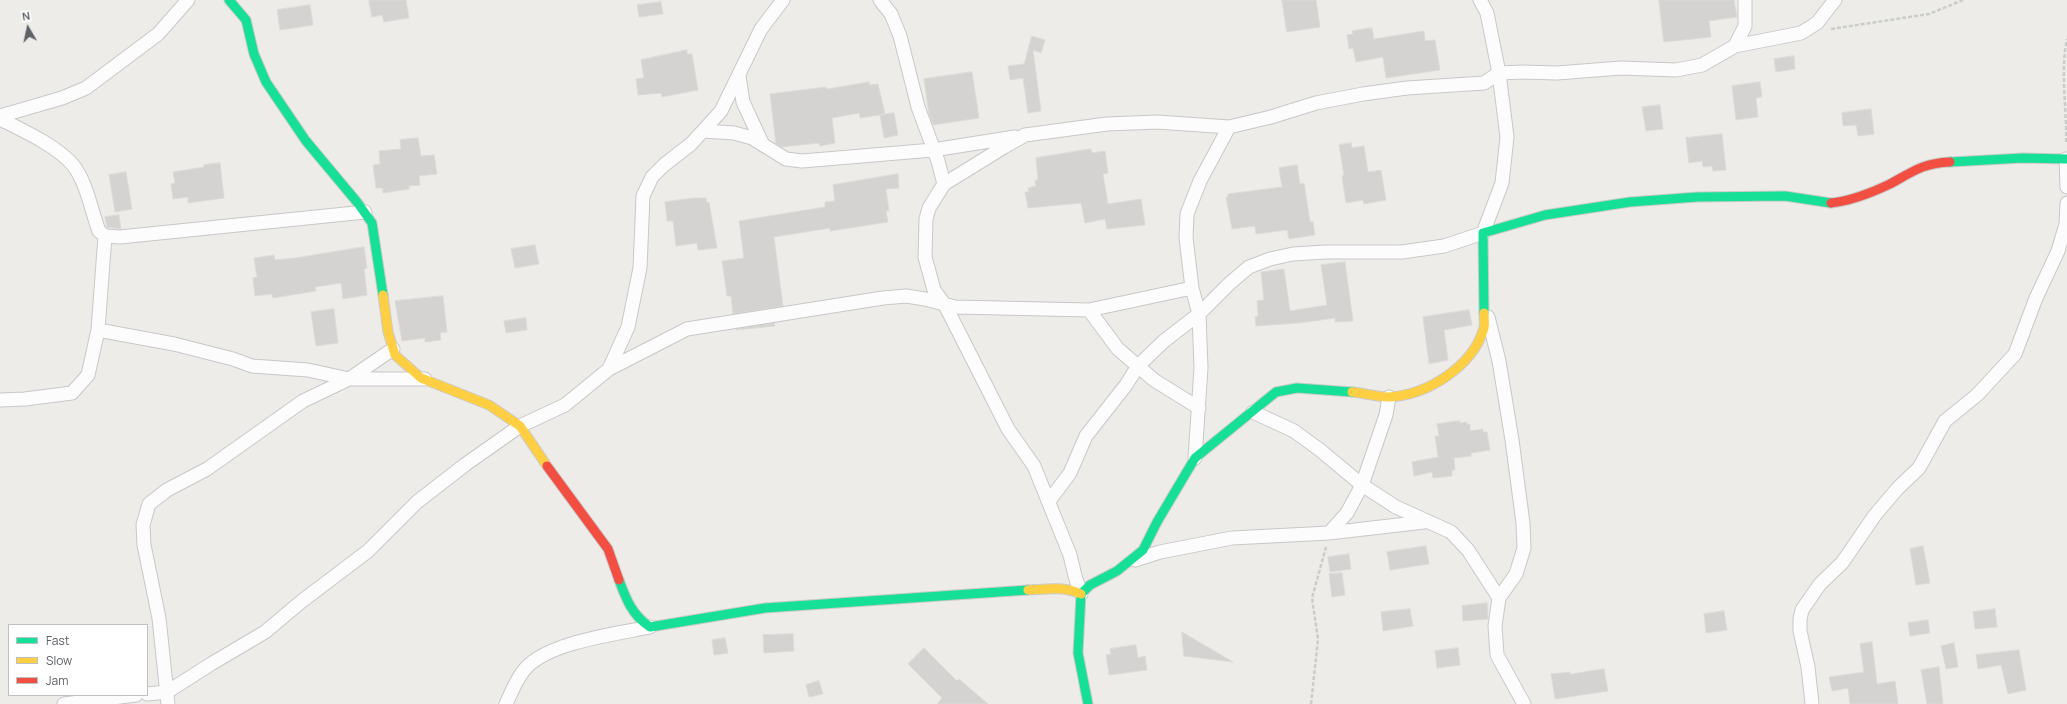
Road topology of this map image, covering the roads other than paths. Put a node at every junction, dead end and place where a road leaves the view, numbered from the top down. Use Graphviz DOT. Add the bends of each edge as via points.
graph roads {
  1 [pos="188,0"];
  2 [pos="229,0"];
  3 [pos="783,0"];
  4 [pos="880,0"];
  5 [pos="1480,0"];
  6 [pos="1745,0"];
  7 [pos="1835,0"];
  8 [pos="1735,46"];
  9 [pos="1499,73"];
  10 [pos="739,76"];
  11 [pos="0,116"];
  12 [pos="0,119"];
  13 [pos="1229,127"];
  14 [pos="703,131"];
  15 [pos="1025,135"];
  16 [pos="763,145"];
  17 [pos="933,150"];
  18 [pos="2066,159"];
  19 [pos="944,184"];
  20 [pos="2067,187"];
  21 [pos="2067,202"];
  22 [pos="364,212"];
  23 [pos="1483,233"];
  24 [pos="105,236"];
  25 [pos="2065,240"];
  26 [pos="1192,288"];
  27 [pos="1485,304"];
  28 [pos="945,305"];
  29 [pos="1089,310"];
  30 [pos="1199,314"];
  31 [pos="98,330"];
  32 [pos="393,349"];
  33 [pos="1138,366"];
  34 [pos="609,369"];
  35 [pos="349,379"];
  36 [pos="425,380"];
  37 [pos="1389,397"];
  38 [pos="0,400"];
  39 [pos="1199,408"];
  40 [pos="1253,412"];
  41 [pos="520,426"];
  42 [pos="1195,458"];
  43 [pos="1362,485"];
  44 [pos="1049,501"];
  45 [pos="1426,522"];
  46 [pos="1329,533"];
  47 [pos="1128,562"];
  48 [pos="1081,594"];
  49 [pos="1499,598"];
  50 [pos="650,627"];
  51 [pos="148,694"];
  52 [pos="128,696"];
  53 [pos="167,698"];
  54 [pos="64,704"];
  55 [pos="506,704"];
  56 [pos="1088,704"];
  57 [pos="1524,704"];
  58 [pos="1812,704"];
  1 -- 11 [label="street" via="158,34 86,88 62,98"];
  2 -- 22 [label="street" via="246,20 254,54 266,82 306,141"];
  3 -- 10 [label="street" via="761,30"];
  4 -- 17 [label="street" via="891,14 900,36 918,107"];
  5 -- 9 [label="street" via="1487,13"];
  6 -- 8 [label="street" via="1745,26"];
  7 -- 8 [label="street" via="1817,23 1801,34"];
  8 -- 9 [label="street" via="1702,65 1676,70 1621,68 1557,73"];
  9 -- 13 [label="street" via="1484,83 1363,94 1316,103"];
  9 -- 23 [label="street" via="1507,137 1502,183"];
  10 -- 14 [label="street" via="721,111"];
  10 -- 16 [label="street" via="743,102"];
  12 -- 24 [label="street" via="51,147 73,165 84,187 99,231"];
  13 -- 15 [label="street" via="1157,122 1107,124"];
  13 -- 26 [label="street" via="1200,181 1188,214 1186,238"];
  14 -- 16 [label="street" via="734,133 752,138"];
  14 -- 34 [label="street" via="652,177 643,196 640,268 628,327"];
  15 -- 17 [label="street"];
  15 -- 19 [label="street"];
  16 -- 17 [label="street" via="786,159 802,161"];
  17 -- 19 [label="street"];
  18 -- 20 [label="street"];
  18 -- 23 [label="street" via="1940,162 1919,167 1889,184 1848,201 1832,203 1778,196 1689,197 1630,202 1545,215"];
  19 -- 28 [label="street" via="929,208 924,257 934,290"];
  21 -- 25 [label="street"];
  22 -- 24 [label="street" via="120,237"];
  22 -- 32 [label="street" via="372,223 388,332"];
  23 -- 27 [label="street"];
  23 -- 30 [label="street" via="1444,246 1402,252 1325,252 1293,254 1270,259 1249,267 1230,282"];
  24 -- 31 [label="street"];
  25 -- 58 [label="street" via="2036,298 2015,354 1977,395 1945,421 1918,468 1884,504 1842,563 1820,584 1802,610 1800,631 1808,667"];
  26 -- 29 [label="street"];
  26 -- 30 [label="street"];
  27 -- 37 [label="street" via="1484,327 1477,343 1462,363 1444,378 1422,390"];
  27 -- 49 [label="street" via="1499,361 1512,440 1524,548 1516,574"];
  28 -- 29 [label="street"];
  28 -- 34 [label="street" via="906,296 687,329"];
  28 -- 44 [label="street" via="1008,429 1034,466"];
  29 -- 33 [label="street" via="1118,349"];
  30 -- 33 [label="street" via="1164,341"];
  30 -- 39 [label="street"];
  31 -- 35 [label="street" via="174,344 252,366 308,370"];
  31 -- 38 [label="street" via="88,375 72,393"];
  32 -- 35 [label="street"];
  32 -- 36 [label="street" via="396,355"];
  33 -- 39 [label="street" via="1154,380"];
  33 -- 44 [label="street" via="1086,436 1070,472"];
  34 -- 41 [label="street" via="565,405"];
  35 -- 36 [label="street"];
  35 -- 53 [label="street" via="303,401 207,469 167,490 149,504 143,525 144,545 159,618"];
  36 -- 41 [label="street" via="488,405"];
  37 -- 40 [label="street" via="1298,388 1276,392"];
  37 -- 43 [label="street" via="1386,415"];
  39 -- 42 [label="street"];
  40 -- 42 [label="street"];
  40 -- 43 [label="street" via="1294,431"];
  41 -- 50 [label="street" via="608,549 627,601 638,619"];
  41 -- 53 [label="street" via="417,502 368,551 266,632 211,664"];
  42 -- 47 [label="street" via="1143,550"];
  43 -- 45 [label="street" via="1396,507"];
  43 -- 46 [label="street" via="1347,513"];
  44 -- 48 [label="street" via="1070,555"];
  45 -- 46 [label="street"];
  45 -- 49 [label="street" via="1451,532 1461,542"];
  46 -- 47 [label="street" via="1232,538 1160,552"];
  47 -- 48 [label="street" via="1118,571 1090,585"];
  48 -- 50 [label="street" via="1070,588 1057,588 765,608"];
  48 -- 56 [label="street" via="1078,653"];
  49 -- 57 [label="street" via="1495,626 1497,655"];
  50 -- 55 [label="street" via="592,639 547,653 525,668"];
  51 -- 53 [label="street"];
  52 -- 54 [label="street"];
}
